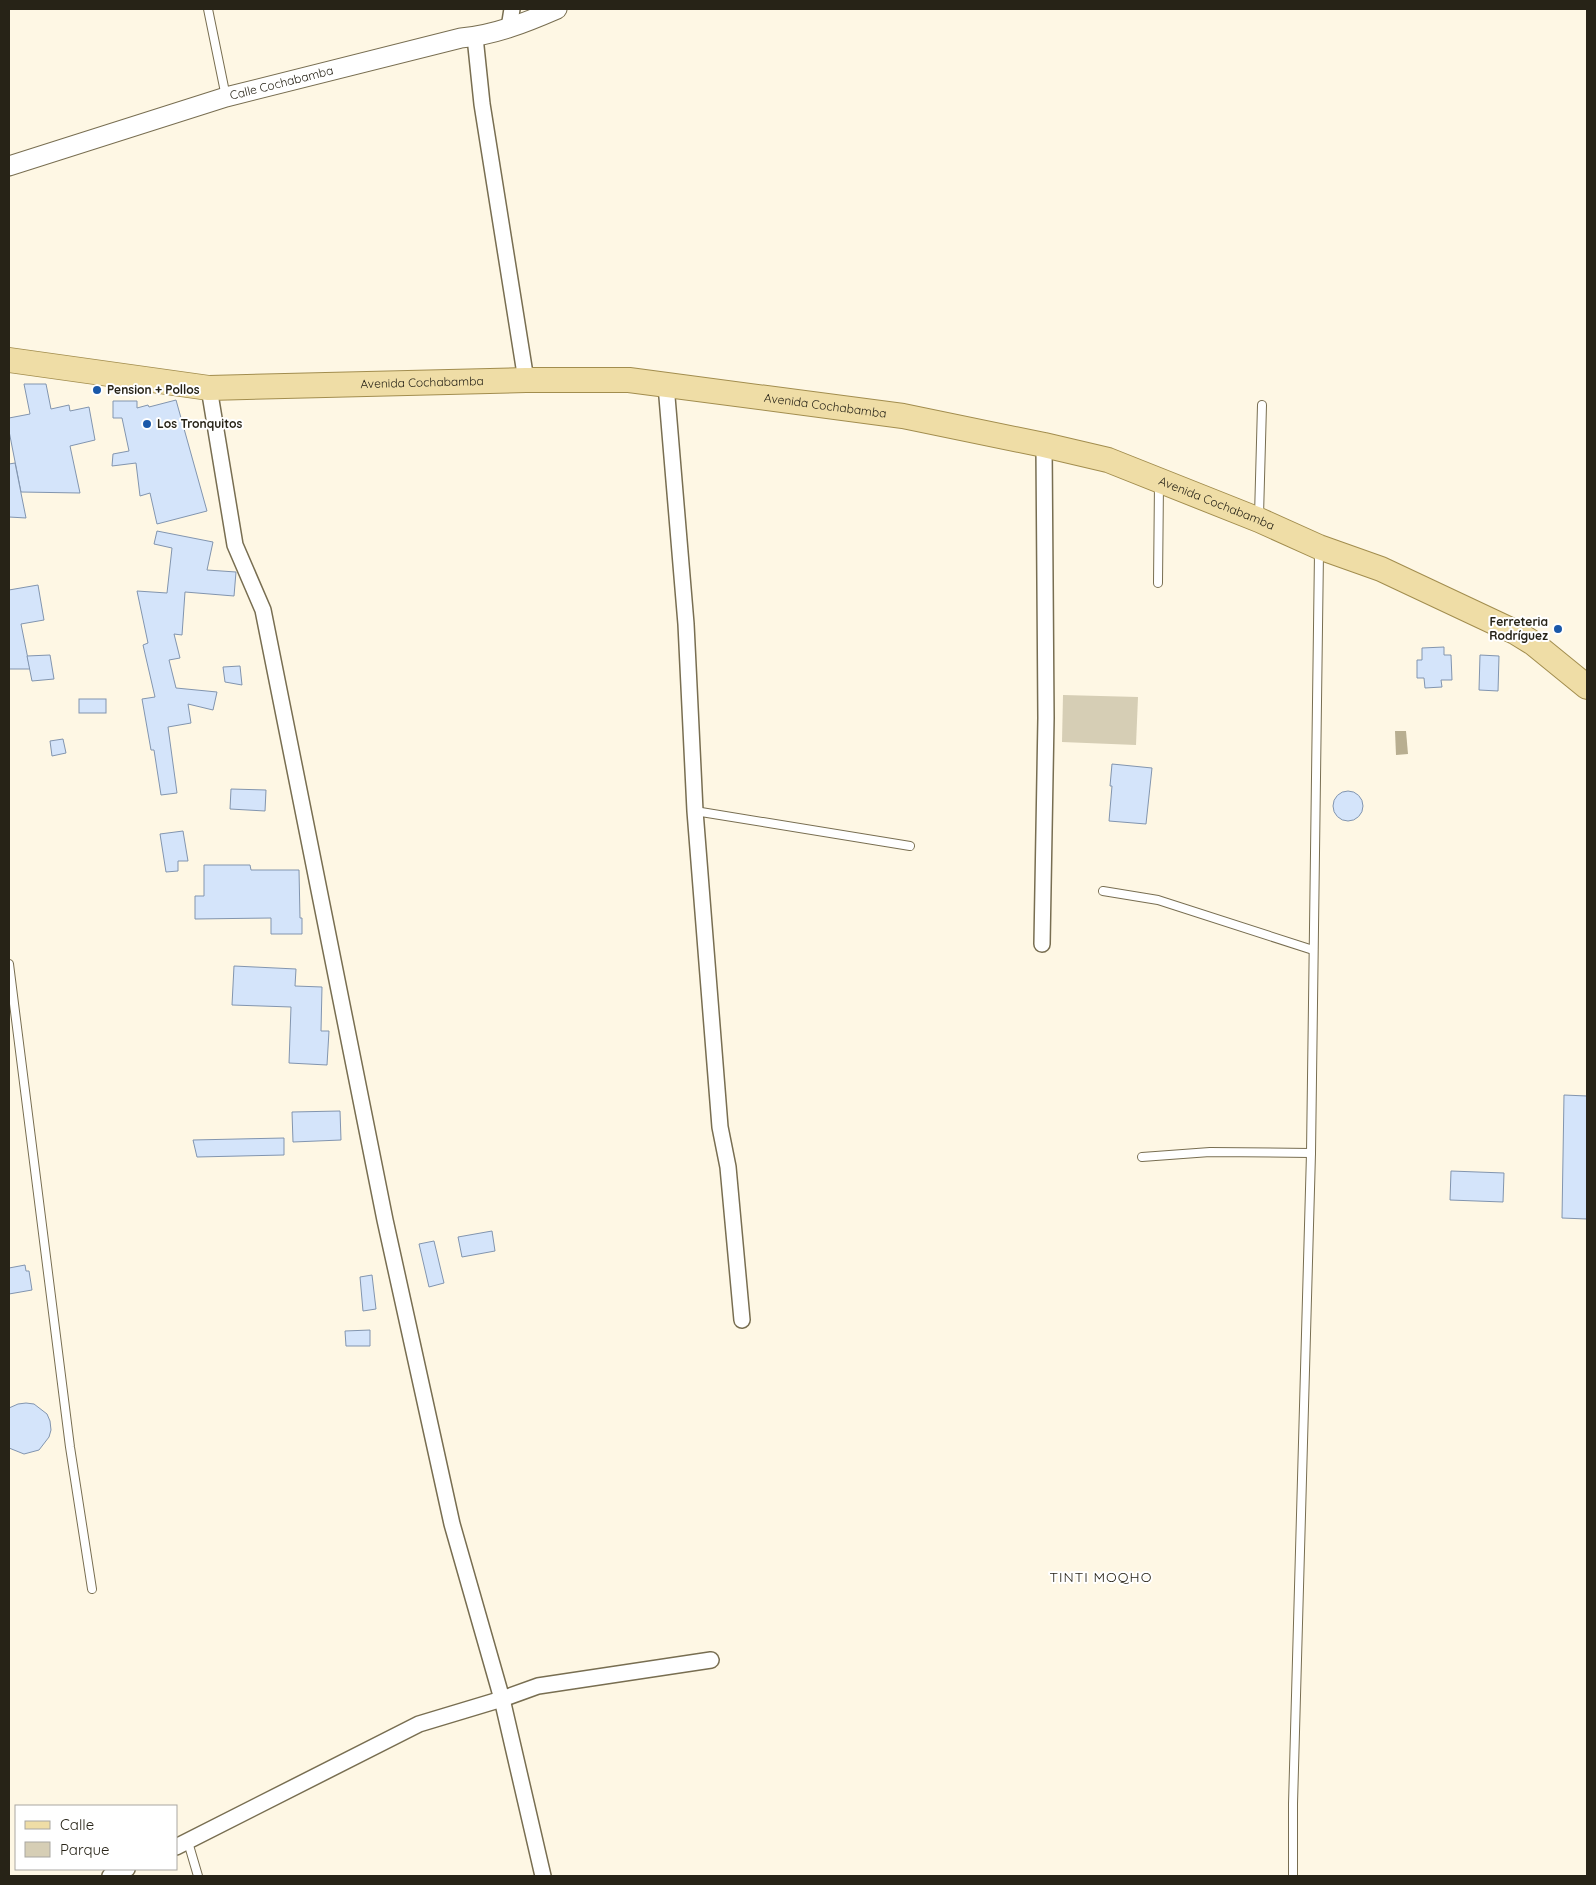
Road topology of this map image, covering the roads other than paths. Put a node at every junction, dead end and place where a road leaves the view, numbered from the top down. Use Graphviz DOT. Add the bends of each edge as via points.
graph roads {
  1 [pos="208,9"];
  2 [pos="512,9"];
  3 [pos="557,9"];
  4 [pos="509,28"];
  5 [pos="476,37"];
  6 [pos="226,97"];
  7 [pos="9,166"];
  8 [pos="9,360"];
  9 [pos="526,380"];
  10 [pos="666,385"];
  11 [pos="209,388"];
  12 [pos="1262,406"];
  13 [pos="1044,445"];
  14 [pos="1159,481"];
  15 [pos="1259,520"];
  16 [pos="1319,547"];
  17 [pos="1158,583"];
  18 [pos="1587,686"];
  19 [pos="696,811"];
  20 [pos="910,846"];
  21 [pos="1103,891"];
  22 [pos="1042,944"];
  23 [pos="1313,950"];
  24 [pos="9,964"];
  25 [pos="1311,1153"];
  26 [pos="1142,1157"];
  27 [pos="742,1320"];
  28 [pos="92,1589"];
  29 [pos="711,1660"];
  30 [pos="502,1699"];
  31 [pos="182,1844"];
  32 [pos="125,1870"];
  33 [pos="110,1876"];
  34 [pos="198,1876"];
  35 [pos="543,1876"];
  36 [pos="1293,1876"];
  1 -- 6 [label="lane"];
  2 -- 4 [label="street"];
  3 -- 4 [label="street, Calle Cochabamba"];
  4 -- 5 [label="street, Calle Cochabamba"];
  5 -- 6 [label="street, Calle Cochabamba" via="461,38"];
  5 -- 9 [label="street" via="482,104"];
  6 -- 7 [label="street, Calle Cochabamba"];
  8 -- 11 [label="main road, Avenida Cochabamba"];
  9 -- 10 [label="main road, Avenida Cochabamba" via="629,380"];
  9 -- 11 [label="main road, Avenida Cochabamba"];
  10 -- 13 [label="main road, Avenida Cochabamba" via="903,416"];
  10 -- 19 [label="street" via="686,624"];
  11 -- 30 [label="street" via="236,546 263,610 385,1220 448,1505"];
  12 -- 15 [label="lane"];
  13 -- 14 [label="main road, Avenida Cochabamba" via="1108,460"];
  13 -- 22 [label="street" via="1046,718"];
  14 -- 15 [label="main road, Avenida Cochabamba"];
  14 -- 17 [label="lane"];
  15 -- 16 [label="main road, Avenida Cochabamba"];
  16 -- 18 [label="main road, Avenida Cochabamba" via="1381,569 1515,632"];
  16 -- 23 [label="lane"];
  19 -- 20 [label="lane"];
  19 -- 27 [label="street" via="720,1127 728,1167"];
  21 -- 23 [label="lane" via="1158,900"];
  23 -- 25 [label="lane"];
  24 -- 28 [label="lane" via="70,1447"];
  25 -- 26 [label="lane" via="1210,1152"];
  25 -- 36 [label="lane"];
  29 -- 30 [label="street" via="538,1686"];
  30 -- 31 [label="street" via="419,1724"];
  30 -- 35 [label="street"];
  31 -- 34 [label="lane"];
  32 -- 33 [label="street"];
}
